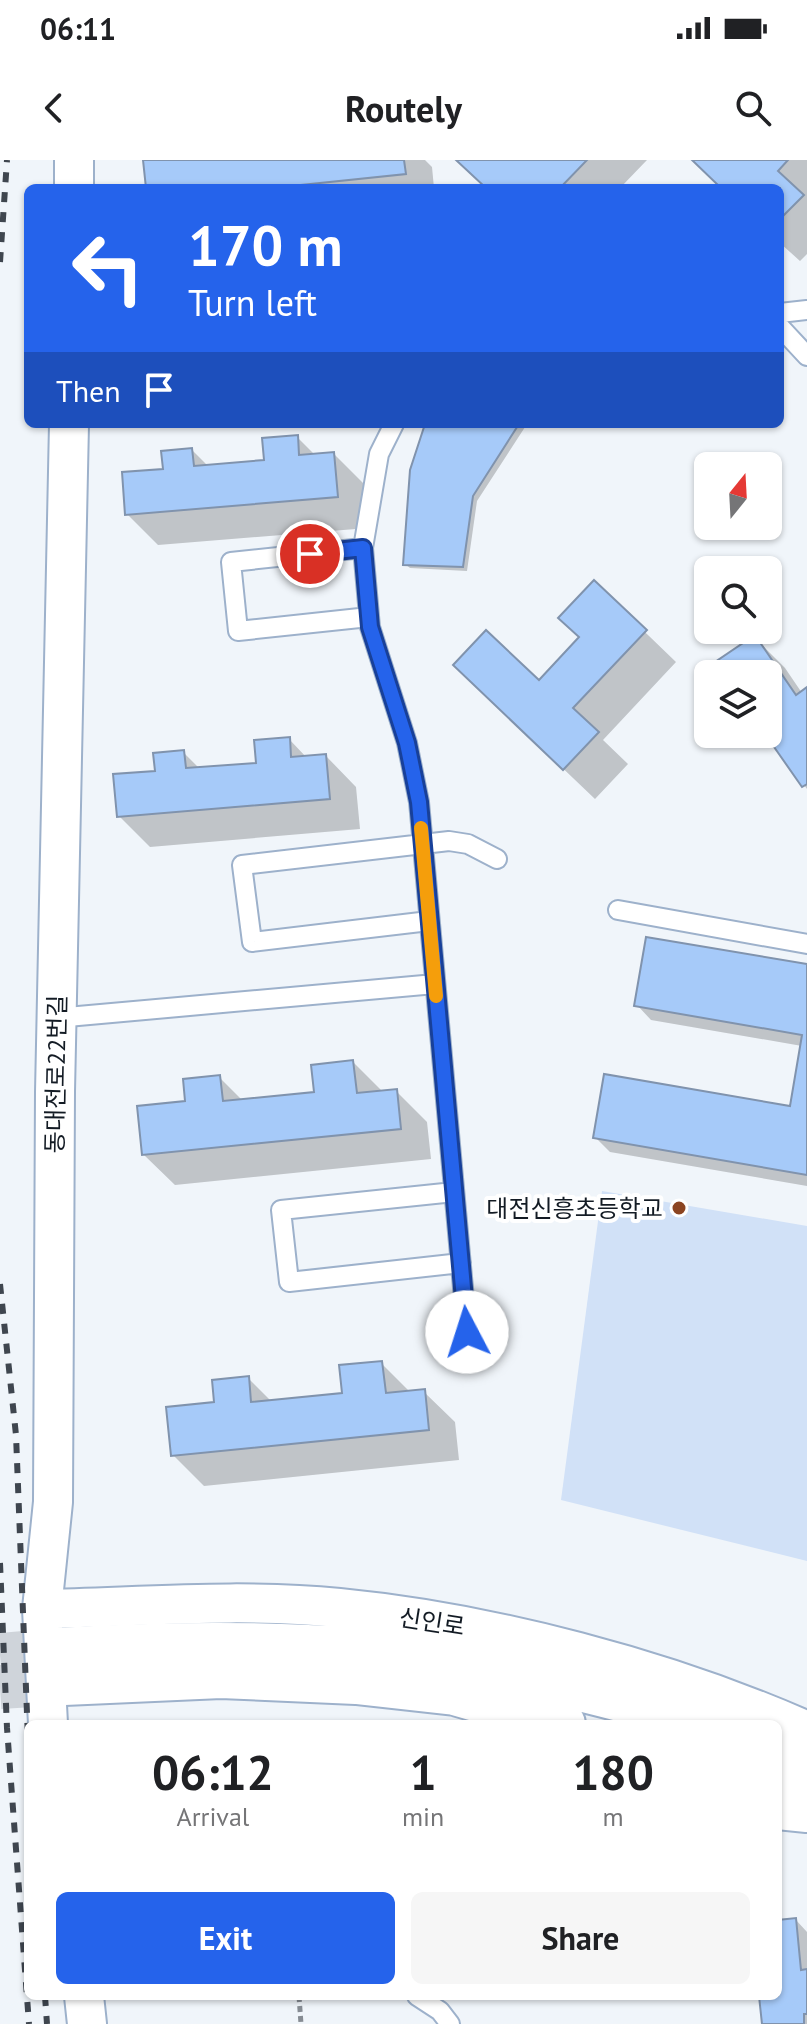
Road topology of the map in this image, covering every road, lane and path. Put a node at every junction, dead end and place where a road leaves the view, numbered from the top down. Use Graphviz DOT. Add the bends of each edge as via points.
graph roads {
  1 [pos="74,160"];
  2 [pos="74,184"];
  3 [pos="807,310"];
  4 [pos="784,313"];
  5 [pos="784,331"];
  6 [pos="807,356"];
  7 [pos="69,428"];
  8 [pos="392,428"];
  9 [pos="363,548"];
  10 [pos="369,617"];
  11 [pos="422,843"];
  12 [pos="497,859"];
  13 [pos="618,910"];
  14 [pos="429,921"];
  15 [pos="807,944"];
  16 [pos="435,984"];
  17 [pos="56,1018"];
  18 [pos="454,1192"];
  19 [pos="461,1263"];
  20 [pos="467,1332"];
  21 [pos="42,1609"];
  22 [pos="48,1720"];
  23 [pos="549,1720"];
  24 [pos="698,1720"];
  25 [pos="779,1720"];
  26 [pos="782,1721"];
  27 [pos="807,1731"];
  28 [pos="782,1743"];
  29 [pos="807,1750"];
  30 [pos="782,1784"];
  31 [pos="807,1791"];
  32 [pos="782,1810"];
  33 [pos="807,1813"];
  34 [pos="84,2000"];
  35 [pos="299,2000"];
  36 [pos="423,2000"];
  37 [pos="87,2024"];
  38 [pos="301,2024"];
  39 [pos="450,2024"];
  1 -- 2 [label="street"];
  3 -- 4 [label="lane"];
  5 -- 6 [label="lane"];
  7 -- 17 [label="street, 동대전로22번길"];
  8 -- 9 [label="lane" via="379,454"];
  9 -- 10 [label="lane"];
  9 -- 10 [label="lane" via="231,562 238,631"];
  10 -- 11 [label="lane" via="407,743"];
  11 -- 12 [label="lane" via="468,844"];
  11 -- 14 [label="lane"];
  11 -- 14 [label="lane" via="242,865 252,942"];
  13 -- 15 [label="lane"];
  14 -- 16 [label="lane"];
  16 -- 17 [label="lane"];
  16 -- 18 [label="lane"];
  17 -- 21 [label="street, 동대전로22번길" via="53,1502"];
  18 -- 19 [label="lane"];
  18 -- 19 [label="lane" via="281,1210 282,1225 289,1282"];
  19 -- 20 [label="lane"];
  21 -- 22 [label="street, 동대전로22번길"];
  21 -- 25 [label="street, 신인로" via="245,1603 339,1608 465,1627 576,1652 676,1680"];
  23 -- 24 [label="street, 신인로" via="455,1693 356,1682 61,1667 141,1645 384,1651"];
  26 -- 27 [label="street, 신인로"];
  28 -- 29 [label="street"];
  30 -- 31 [label="street"];
  32 -- 33 [label="street"];
  34 -- 37 [label="street"];
  35 -- 38 [label="path"];
  36 -- 39 [label="lane"];
}
